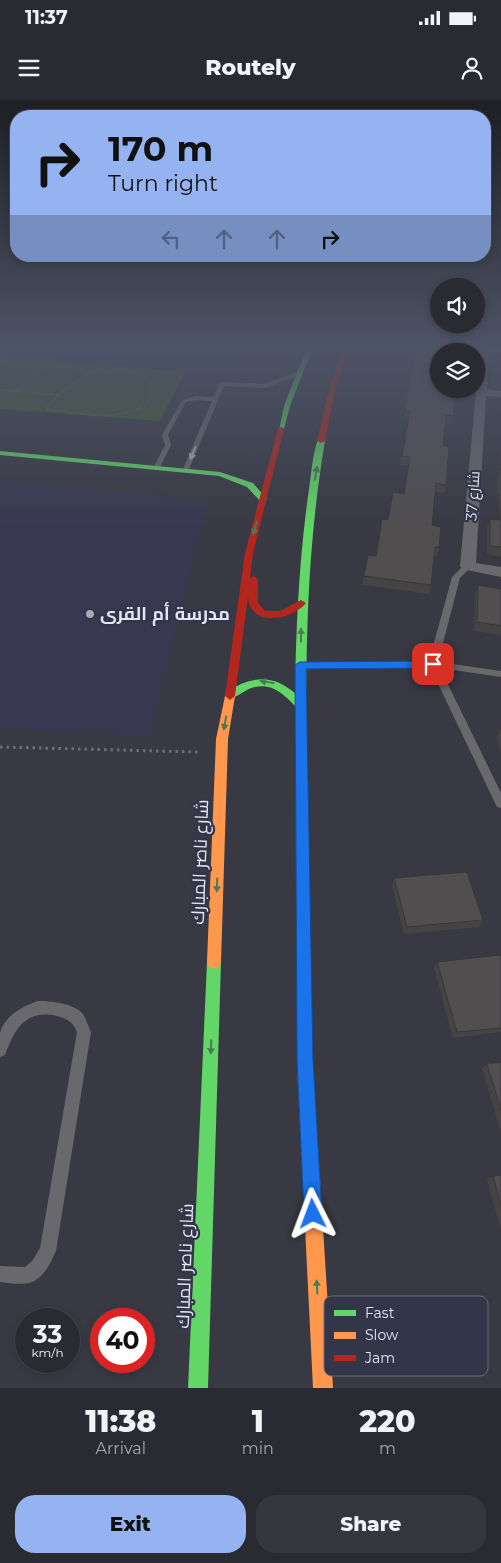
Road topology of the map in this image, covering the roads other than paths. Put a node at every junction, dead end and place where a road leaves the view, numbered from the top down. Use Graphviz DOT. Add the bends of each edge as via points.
graph roads {
  1 [pos="181,407"];
  2 [pos="213,407"];
  3 [pos="287,407"];
  4 [pos="328,407"];
  5 [pos="480,407"];
  6 [pos="0,453"];
  7 [pos="274,456"];
  8 [pos="157,466"];
  9 [pos="186,470"];
  10 [pos="220,474"];
  11 [pos="262,499"];
  12 [pos="249,553"];
  13 [pos="468,566"];
  14 [pos="501,572"];
  15 [pos="301,603"];
  16 [pos="433,664"];
  17 [pos="300,665"];
  18 [pos="501,674"];
  19 [pos="230,695"];
  20 [pos="300,704"];
  21 [pos="501,804"];
  22 [pos="0,1050"];
  23 [pos="0,1274"];
  24 [pos="198,1388"];
  25 [pos="323,1388"];
  1 -- 8 [label="lane" via="165,435 168,445"];
  2 -- 9 [label="lane, one-way"];
  3 -- 7 [label="street, شارع ناصر المبارك"];
  15 -- 4 [label="street, one-way" via="310,506"];
  5 -- 13 [label="street, شارع 37"];
  6 -- 8 [label="street"];
  7 -- 10 [label="street" via="253,469"];
  7 -- 11 [label="street, شارع ناصر المبارك"];
  8 -- 9 [label="street"];
  9 -- 10 [label="street"];
  10 -- 11 [label="street" via="250,485"];
  11 -- 12 [label="street, شارع ناصر المبارك, one-way"];
  12 -- 15 [label="street" via="256,562 252,601 256,608 263,613 278,614 291,611"];
  12 -- 19 [label="street, شارع ناصر المبارك"];
  13 -- 14 [label="street"];
  13 -- 16 [label="lane" via="456,577"];
  17 -- 15 [label="street, one-way"];
  16 -- 17 [label="lane"];
  16 -- 18 [label="lane"];
  16 -- 21 [label="lane"];
  17 -- 20 [label="street"];
  20 -- 19 [label="street, one-way" via="288,690 268,681 250,682"];
  19 -- 24 [label="street, شارع ناصر المبارك, one-way" via="221,753"];
  25 -- 20 [label="street, one-way" via="305,1059"];
  22 -- 23 [label="lane" via="4,1035 30,1009 47,1006 68,1013 77,1018 84,1032 48,1251 39,1266 28,1275"];
}
